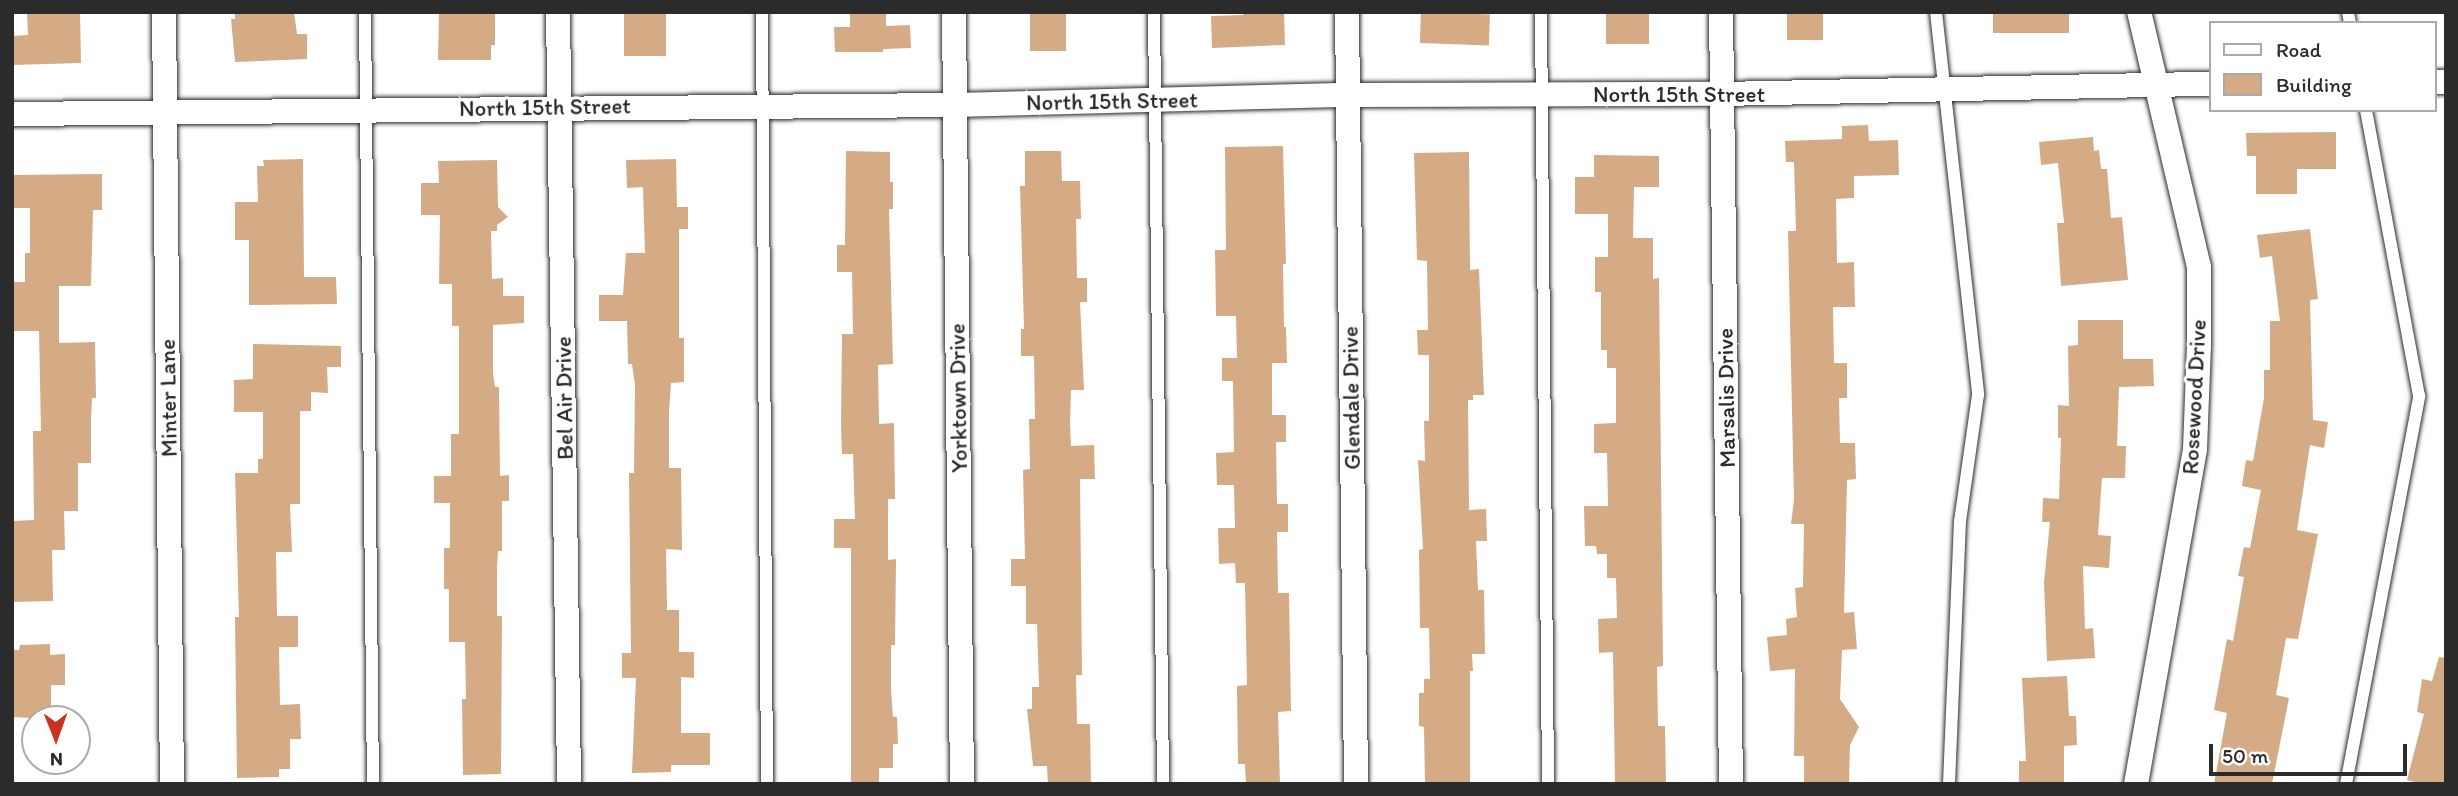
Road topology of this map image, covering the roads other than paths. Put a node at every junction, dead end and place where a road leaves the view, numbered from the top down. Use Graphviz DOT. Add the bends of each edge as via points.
graph roads {
  1 [pos="164,12"];
  2 [pos="365,12"];
  3 [pos="558,12"];
  4 [pos="762,12"];
  5 [pos="954,12"];
  6 [pos="1154,12"];
  7 [pos="1347,12"];
  8 [pos="1541,12"];
  9 [pos="1721,12"];
  10 [pos="1936,12"];
  11 [pos="2139,12"];
  12 [pos="2210,84"];
  13 [pos="2158,85"];
  14 [pos="1946,89"];
  15 [pos="1721,94"];
  16 [pos="1348,95"];
  17 [pos="1542,95"];
  18 [pos="1155,100"];
  19 [pos="955,105"];
  20 [pos="763,106"];
  21 [pos="559,107"];
  22 [pos="366,109"];
  23 [pos="165,112"];
  24 [pos="2366,112"];
  25 [pos="12,114"];
  26 [pos="172,784"];
  27 [pos="373,784"];
  28 [pos="569,784"];
  29 [pos="767,784"];
  30 [pos="962,784"];
  31 [pos="1163,784"];
  32 [pos="1356,784"];
  33 [pos="1548,784"];
  34 [pos="1731,784"];
  35 [pos="1949,784"];
  36 [pos="2136,784"];
  37 [pos="2346,784"];
  1 -- 23 [label="street, Minter Lane"];
  2 -- 22 [label="lane"];
  3 -- 21 [label="street, Bel Air Drive"];
  4 -- 20 [label="lane"];
  5 -- 19 [label="street, Yorktown Drive"];
  6 -- 18 [label="lane"];
  7 -- 16 [label="street, Glendale Drive"];
  8 -- 17 [label="lane"];
  9 -- 15 [label="street, Marsalis Drive"];
  10 -- 14 [label="lane"];
  11 -- 13 [label="street, Rosewood Drive"];
  12 -- 13 [label="street, North 15th Street"];
  13 -- 14 [label="street, North 15th Street"];
  13 -- 36 [label="street, Rosewood Drive" via="2199,267 2199,346 2195,449"];
  14 -- 15 [label="street, North 15th Street"];
  14 -- 35 [label="lane" via="1978,395 1960,521"];
  15 -- 17 [label="street, North 15th Street"];
  15 -- 34 [label="street, Marsalis Drive"];
  16 -- 17 [label="street, North 15th Street"];
  16 -- 18 [label="street, North 15th Street"];
  16 -- 32 [label="street, Glendale Drive"];
  17 -- 33 [label="lane"];
  18 -- 19 [label="street, North 15th Street"];
  18 -- 31 [label="lane"];
  19 -- 20 [label="street, North 15th Street"];
  19 -- 30 [label="street, Yorktown Drive"];
  20 -- 21 [label="street, North 15th Street"];
  20 -- 29 [label="lane"];
  21 -- 22 [label="street, North 15th Street"];
  21 -- 28 [label="street, Bel Air Drive"];
  22 -- 23 [label="street, North 15th Street"];
  22 -- 27 [label="lane"];
  23 -- 25 [label="street, North 15th Street"];
  23 -- 26 [label="street, Minter Lane"];
  24 -- 37 [label="lane" via="2418,396"];
}
